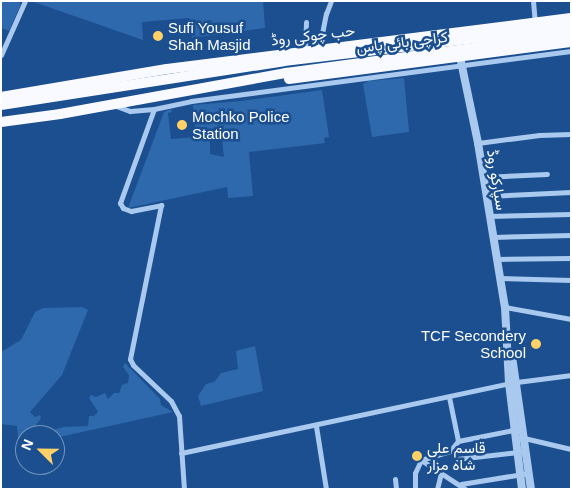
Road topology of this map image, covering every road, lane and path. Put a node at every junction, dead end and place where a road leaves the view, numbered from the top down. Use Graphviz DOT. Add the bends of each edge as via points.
graph roads {
  1 [pos="25,1"];
  2 [pos="331,1"];
  3 [pos="533,1"];
  4 [pos="571,18"];
  5 [pos="306,22"];
  6 [pos="536,22"];
  7 [pos="571,27"];
  8 [pos="571,35"];
  9 [pos="455,37"];
  10 [pos="571,42"];
  11 [pos="319,49"];
  12 [pos="305,51"];
  13 [pos="571,51"];
  14 [pos="1,55"];
  15 [pos="462,64"];
  16 [pos="287,76"];
  17 [pos="1,96"];
  18 [pos="111,104"];
  19 [pos="1,105"];
  20 [pos="154,109"];
  21 [pos="1,122"];
  22 [pos="571,134"];
  23 [pos="478,143"];
  24 [pos="547,174"];
  25 [pos="483,177"];
  26 [pos="571,192"];
  27 [pos="486,196"];
  28 [pos="571,214"];
  29 [pos="489,216"];
  30 [pos="571,235"];
  31 [pos="492,237"];
  32 [pos="496,258"];
  33 [pos="571,258"];
  34 [pos="500,278"];
  35 [pos="571,280"];
  36 [pos="505,307"];
  37 [pos="571,319"];
  38 [pos="571,375"];
  39 [pos="513,382"];
  40 [pos="449,396"];
  41 [pos="316,426"];
  42 [pos="519,434"];
  43 [pos="458,441"];
  44 [pos="571,449"];
  45 [pos="522,452"];
  46 [pos="182,453"];
  47 [pos="457,459"];
  48 [pos="421,460"];
  49 [pos="441,473"];
  50 [pos="525,473"];
  51 [pos="395,479"];
  52 [pos="463,486"];
  53 [pos="184,489"];
  54 [pos="326,489"];
  55 [pos="396,489"];
  56 [pos="415,489"];
  57 [pos="437,489"];
  58 [pos="522,489"];
  59 [pos="531,489"];
  1 -- 14 [label="street"];
  2 -- 11 [label="street"];
  3 -- 6 [label="street"];
  4 -- 6 [label="highway, حب چوکی روڈ"];
  5 -- 12 [label="street"];
  6 -- 9 [label="highway, حب چوکی روڈ"];
  7 -- 9 [label="highway"];
  8 -- 16 [label="highway, کراچی بائی پاس, bridge"];
  9 -- 11 [label="highway, حب چوکی روڈ"];
  9 -- 15 [label="street, سپارکو روڈ"];
  9 -- 19 [label="highway"];
  10 -- 16 [label="highway, کراچی بائی پاس, bridge"];
  11 -- 12 [label="highway, حب چوکی روڈ"];
  12 -- 17 [label="highway, حب چوکی روڈ"];
  13 -- 15 [label="street"];
  15 -- 20 [label="street"];
  15 -- 23 [label="street, سپارکو روڈ"];
  16 -- 18 [label="highway, کراچی بائی پاس"];
  18 -- 20 [label="street" via="130,111"];
  18 -- 21 [label="highway, کراچی بائی پاس"];
  20 -- 46 [label="street" via="120,202 123,208 131,211 161,205 130,359 176,408"];
  22 -- 23 [label="street"];
  23 -- 25 [label="street, سپارکو روڈ"];
  24 -- 25 [label="street"];
  25 -- 27 [label="street, سپارکو روڈ"];
  26 -- 27 [label="street"];
  27 -- 29 [label="street, سپارکو روڈ"];
  28 -- 29 [label="street"];
  29 -- 31 [label="street, سپارکو روڈ"];
  30 -- 31 [label="street"];
  31 -- 32 [label="street, سپارکو روڈ"];
  32 -- 33 [label="street"];
  32 -- 34 [label="street, سپارکو روڈ"];
  34 -- 35 [label="street"];
  34 -- 36 [label="street, سپارکو روڈ"];
  36 -- 37 [label="street"];
  36 -- 39 [label="street, سپارکو روڈ"];
  38 -- 39 [label="street"];
  39 -- 40 [label="street"];
  39 -- 42 [label="street, سپارکو روڈ"];
  40 -- 41 [label="street"];
  40 -- 43 [label="street"];
  41 -- 46 [label="street"];
  41 -- 54 [label="street"];
  42 -- 43 [label="street"];
  42 -- 44 [label="street"];
  42 -- 45 [label="street, سپارکو روڈ"];
  43 -- 48 [label="street" via="450,451"];
  45 -- 47 [label="street"];
  45 -- 50 [label="street, سپارکو روڈ"];
  46 -- 53 [label="street"];
  48 -- 49 [label="street"];
  48 -- 56 [label="street" via="415,472"];
  49 -- 52 [label="street"];
  49 -- 57 [label="street"];
  50 -- 52 [label="street"];
  50 -- 58 [label="street, سپارکو روڈ"];
  50 -- 59 [label="street, سپارکو روڈ"];
  51 -- 55 [label="street"];
}
